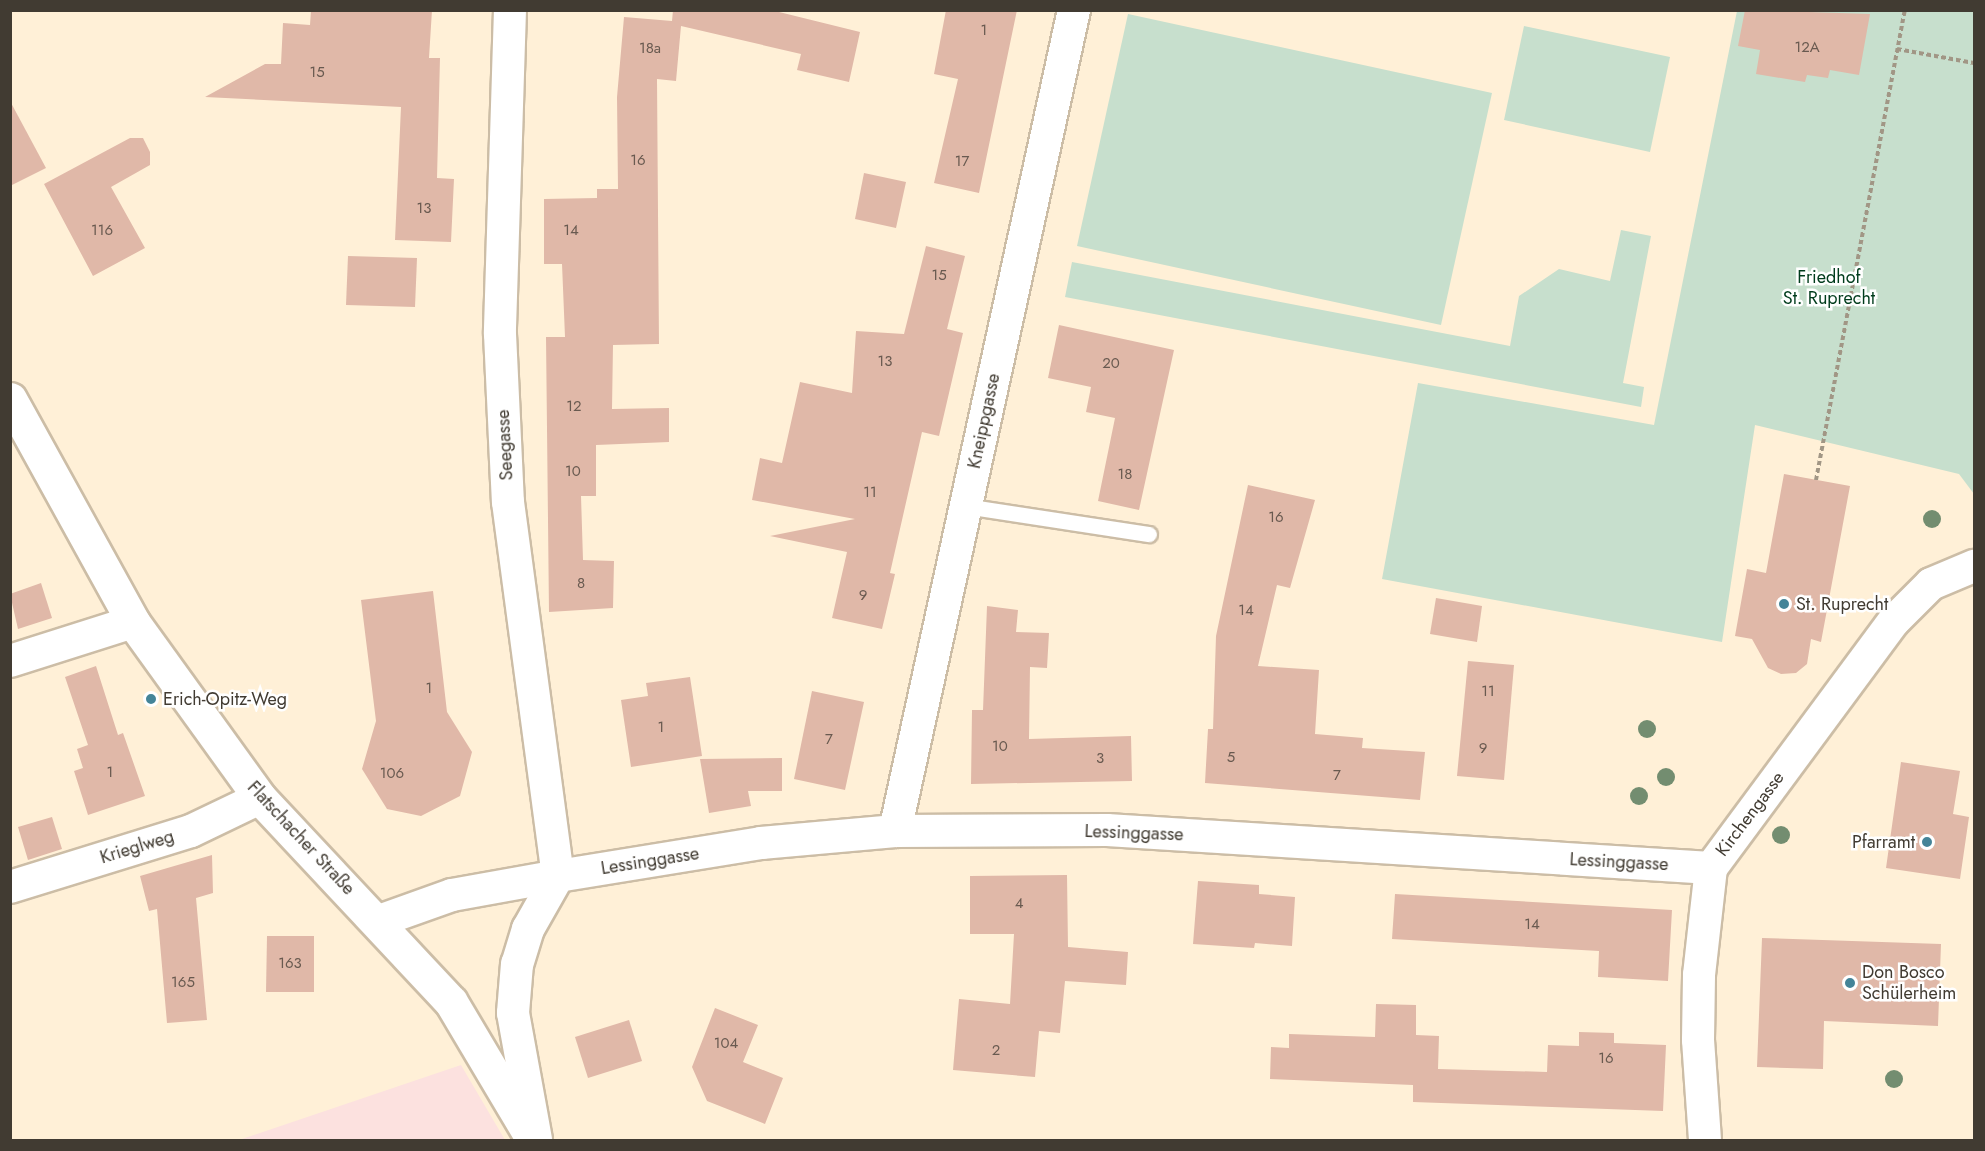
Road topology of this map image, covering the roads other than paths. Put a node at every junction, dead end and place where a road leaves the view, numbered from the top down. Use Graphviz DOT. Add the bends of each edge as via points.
graph roads {
  1 [pos="510,10"];
  2 [pos="1074,10"];
  3 [pos="10,399"];
  4 [pos="965,506"];
  5 [pos="1149,534"];
  6 [pos="1974,566"];
  7 [pos="134,622"];
  8 [pos="10,661"];
  9 [pos="260,798"];
  10 [pos="895,831"];
  11 [pos="1711,868"];
  12 [pos="558,876"];
  13 [pos="10,887"];
  14 [pos="379,921"];
  15 [pos="534,1140"];
  16 [pos="1705,1140"];
  1 -- 12 [label="street, Seegasse" via="500,334 508,502"];
  2 -- 4 [label="street, Kneippgasse"];
  3 -- 7 [label="street, Flatschacher Straße"];
  4 -- 5 [label="lane"];
  4 -- 10 [label="street, Kneippgasse"];
  6 -- 11 [label="street, Kirchengasse" via="1931,584 1894,621"];
  7 -- 8 [label="street"];
  7 -- 9 [label="street, Flatschacher Straße"];
  9 -- 13 [label="street, Krieglweg" via="191,831"];
  9 -- 14 [label="street, Flatschacher Straße"];
  10 -- 11 [label="street, Lessinggasse" via="1107,830"];
  10 -- 12 [label="street, Lessinggasse" via="761,843"];
  11 -- 16 [label="street, Kirchengasse" via="1699,975 1698,1040"];
  12 -- 14 [label="street, Lessinggasse" via="452,895"];
  12 -- 15 [label="street" via="528,929 517,964 513,1013"];
  14 -- 15 [label="street, Flatschacher Straße" via="451,1002"];
}
